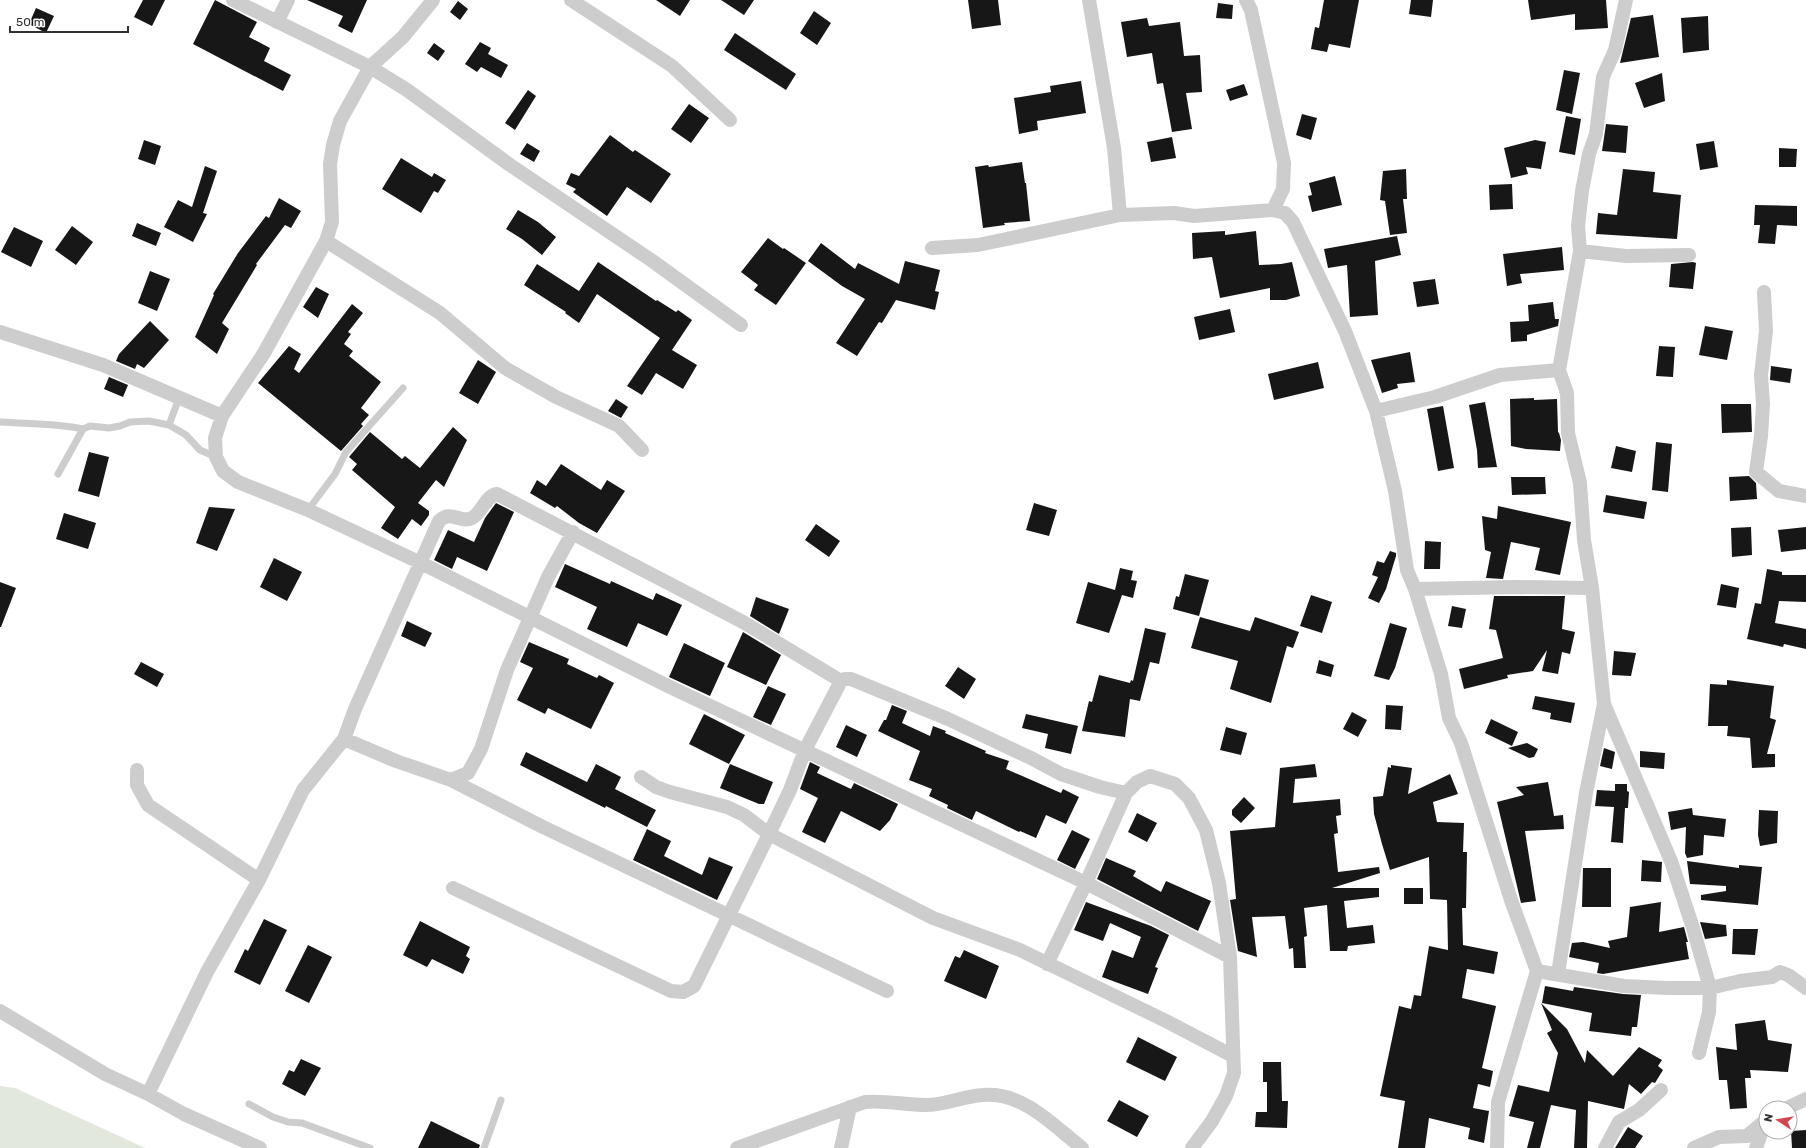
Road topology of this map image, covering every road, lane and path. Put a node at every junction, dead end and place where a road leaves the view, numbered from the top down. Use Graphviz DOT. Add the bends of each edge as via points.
graph roads {
  1 [pos="233,0"];
  2 [pos="288,0"];
  3 [pos="433,0"];
  4 [pos="571,0"];
  5 [pos="1089,0"];
  6 [pos="1246,0"];
  7 [pos="1626,0"];
  8 [pos="277,22"];
  9 [pos="370,67"];
  10 [pos="730,120"];
  11 [pos="1273,210"];
  12 [pos="1120,216"];
  13 [pos="326,241"];
  14 [pos="932,248"];
  15 [pos="1580,251"];
  16 [pos="1689,255"];
  17 [pos="1764,292"];
  18 [pos="741,325"];
  19 [pos="0,332"];
  20 [pos="1559,370"];
  21 [pos="403,388"];
  22 [pos="179,398"];
  23 [pos="1376,411"];
  24 [pos="222,416"];
  25 [pos="0,422"];
  26 [pos="169,425"];
  27 [pos="83,428"];
  28 [pos="642,450"];
  29 [pos="216,457"];
  30 [pos="58,474"];
  31 [pos="1806,496"];
  32 [pos="308,510"];
  33 [pos="573,532"];
  34 [pos="421,563"];
  35 [pos="1592,588"];
  36 [pos="1415,589"];
  37 [pos="531,619"];
  38 [pos="841,681"];
  39 [pos="1604,704"];
  40 [pos="344,739"];
  41 [pos="805,750"];
  42 [pos="137,770"];
  43 [pos="641,776"];
  44 [pos="452,780"];
  45 [pos="1126,793"];
  46 [pos="769,834"];
  47 [pos="259,880"];
  48 [pos="1086,883"];
  49 [pos="453,888"];
  50 [pos="729,914"];
  51 [pos="1230,957"];
  52 [pos="1047,964"];
  53 [pos="1537,971"];
  54 [pos="1558,974"];
  55 [pos="1710,988"];
  56 [pos="1806,988"];
  57 [pos="887,991"];
  58 [pos="0,1011"];
  59 [pos="1699,1053"];
  60 [pos="1233,1056"];
  61 [pos="1661,1090"];
  62 [pos="148,1094"];
  63 [pos="501,1100"];
  64 [pos="249,1104"];
  65 [pos="850,1107"];
  66 [pos="1758,1127"];
  67 [pos="260,1148"];
  68 [pos="370,1148"];
  69 [pos="484,1148"];
  70 [pos="737,1148"];
  71 [pos="841,1148"];
  72 [pos="1082,1148"];
  73 [pos="1192,1148"];
  74 [pos="1497,1148"];
  75 [pos="1605,1148"];
  76 [pos="1694,1148"];
  1 -- 8 [label="street"];
  2 -- 8 [label="street"];
  3 -- 9 [label="street" via="403,37"];
  4 -- 10 [label="street" via="672,66"];
  5 -- 12 [label="street" via="1114,148"];
  6 -- 11 [label="street" via="1251,10 1284,163 1283,189"];
  7 -- 15 [label="street" via="1615,50 1603,77 1596,134 1584,176 1578,226"];
  8 -- 9 [label="street"];
  9 -- 13 [label="street" via="340,121 333,145 330,164 332,222"];
  9 -- 18 [label="street" via="407,90 510,165 651,260"];
  11 -- 12 [label="street" via="1194,216 1174,213"];
  11 -- 23 [label="street" via="1285,213 1293,222 1312,259 1345,331"];
  12 -- 14 [label="street" via="978,245"];
  13 -- 24 [label="street" via="264,353"];
  13 -- 28 [label="street" via="440,313 505,368 556,397 619,426"];
  15 -- 16 [label="street" via="1626,256"];
  15 -- 20 [label="street"];
  17 -- 31 [label="street" via="1766,331 1761,375 1763,404 1756,472 1779,491"];
  19 -- 22 [label="street" via="103,366"];
  20 -- 23 [label="street" via="1500,376 1435,397"];
  20 -- 35 [label="street" via="1567,393 1568,433 1580,483 1584,540"];
  21 -- 32 [label="lane" via="346,452 335,474"];
  22 -- 24 [label="street"];
  22 -- 26 [label="lane"];
  23 -- 36 [label="street" via="1395,491 1407,570"];
  24 -- 29 [label="street" via="215,438"];
  25 -- 27 [label="lane" via="60,424"];
  26 -- 27 [label="lane" via="148,421 130,422 109,428"];
  26 -- 29 [label="lane" via="186,435 200,450"];
  27 -- 30 [label="lane"];
  29 -- 32 [label="street" via="223,471 238,482"];
  32 -- 34 [label="street"];
  33 -- 34 [label="street" via="502,495 493,494 477,515 470,519 443,517"];
  33 -- 37 [label="street" via="548,577"];
  33 -- 38 [label="street" via="743,622"];
  34 -- 37 [label="street"];
  34 -- 40 [label="street"];
  35 -- 36 [label="street"];
  35 -- 39 [label="street"];
  36 -- 53 [label="street" via="1441,674 1450,718 1461,743 1512,903"];
  37 -- 41 [label="street"];
  37 -- 44 [label="street" via="507,670 481,749 468,773"];
  38 -- 41 [label="street"];
  38 -- 45 [label="street" via="851,680 948,719 1061,774"];
  39 -- 54 [label="street" via="1586,793"];
  39 -- 55 [label="street" via="1671,861"];
  40 -- 44 [label="street" via="396,761"];
  40 -- 47 [label="street" via="303,790"];
  41 -- 46 [label="street"];
  41 -- 48 [label="street"];
  42 -- 47 [label="street" via="137,785 148,805"];
  43 -- 46 [label="street" via="656,787 733,810"];
  44 -- 50 [label="street" via="543,827"];
  45 -- 48 [label="street"];
  45 -- 51 [label="street" via="1136,782 1150,776 1175,784 1189,798 1206,830 1219,883"];
  46 -- 50 [label="street"];
  46 -- 52 [label="street" via="933,918 1020,950"];
  47 -- 62 [label="street" via="207,972"];
  48 -- 51 [label="street"];
  48 -- 52 [label="street"];
  49 -- 50 [label="street" via="671,990 683,992 694,986"];
  50 -- 57 [label="street"];
  51 -- 60 [label="street"];
  52 -- 60 [label="street" via="1166,1020"];
  53 -- 54 [label="street"];
  53 -- 74 [label="street" via="1498,1102"];
  54 -- 55 [label="street" via="1624,986"];
  55 -- 56 [label="street" via="1772,977 1780,972"];
  55 -- 59 [label="street" via="1709,1012"];
  58 -- 62 [label="street" via="105,1074"];
  60 -- 73 [label="street" via="1234,1073 1226,1096"];
  61 -- 75 [label="street" via="1639,1110 1619,1122"];
  62 -- 67 [label="street" via="184,1114"];
  63 -- 69 [label="lane"];
  64 -- 68 [label="lane" via="273,1117 302,1123"];
  65 -- 70 [label="street"];
  65 -- 71 [label="street"];
  65 -- 72 [label="street" via="878,1100 927,1105 984,1094 1011,1098 1030,1108"];
  66 -- 76 [label="street" via="1747,1136 1719,1137"];
}
